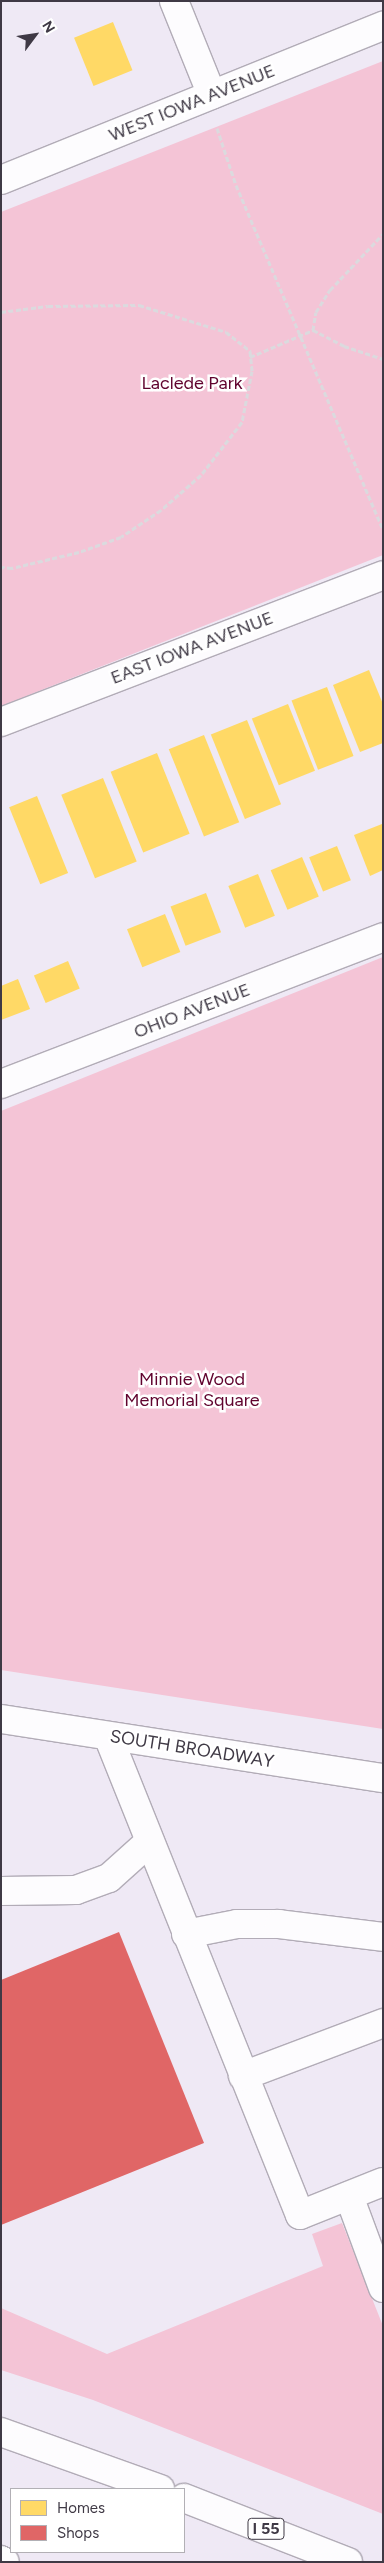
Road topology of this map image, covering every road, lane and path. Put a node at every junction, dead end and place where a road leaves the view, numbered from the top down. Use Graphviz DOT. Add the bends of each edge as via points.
graph roads {
  1 [pos="174,1"];
  2 [pos="383,26"];
  3 [pos="213,107"];
  4 [pos="1,180"];
  5 [pos="383,234"];
  6 [pos="1,312"];
  7 [pos="313,330"];
  8 [pos="300,335"];
  9 [pos="250,357"];
  10 [pos="383,359"];
  11 [pos="383,529"];
  12 [pos="1,567"];
  13 [pos="383,575"];
  14 [pos="1,722"];
  15 [pos="383,937"];
  16 [pos="1,1084"];
  17 [pos="1,1719"];
  18 [pos="108,1736"];
  19 [pos="383,1778"];
  20 [pos="148,1843"];
  21 [pos="1,1891"];
  22 [pos="186,1934"];
  23 [pos="383,1937"];
  24 [pos="383,2023"];
  25 [pos="243,2076"];
  26 [pos="383,2182"];
  27 [pos="349,2196"];
  28 [pos="383,2288"];
  29 [pos="1,2432"];
  30 [pos="157,2488"];
  31 [pos="185,2498"];
  32 [pos="1,2560"];
  33 [pos="5,2562"];
  34 [pos="348,2562"];
  1 -- 3 [label="main road"];
  2 -- 3 [label="main road, WEST IOWA AVENUE"];
  3 -- 4 [label="main road, WEST IOWA AVENUE"];
  3 -- 8 [label="path" via="236,185"];
  5 -- 7 [label="path" via="330,290 316,312"];
  6 -- 9 [label="path" via="48,306 139,305 226,332 250,351"];
  7 -- 8 [label="path"];
  7 -- 10 [label="path" via="344,346"];
  8 -- 9 [label="path"];
  8 -- 11 [label="path"];
  9 -- 12 [label="path" via="252,371 242,422 201,475 161,510 120,537 79,552 12,568"];
  13 -- 14 [label="main road, EAST IOWA AVENUE"];
  15 -- 16 [label="main road, OHIO AVENUE"];
  17 -- 18 [label="main road, SOUTH BROADWAY"];
  18 -- 19 [label="main road, SOUTH BROADWAY"];
  18 -- 20 [label="main road"];
  20 -- 21 [label="main road" via="109,1878 76,1890"];
  20 -- 22 [label="main road"];
  22 -- 23 [label="main road" via="237,1924 279,1924"];
  22 -- 25 [label="main road"];
  24 -- 25 [label="main road"];
  25 -- 27 [label="main road" via="300,2215"];
  26 -- 27 [label="main road"];
  27 -- 28 [label="main road"];
  29 -- 30 [label="main road"];
  31 -- 34 [label="main road, I 55"];
  32 -- 33 [label="main road"];
}
